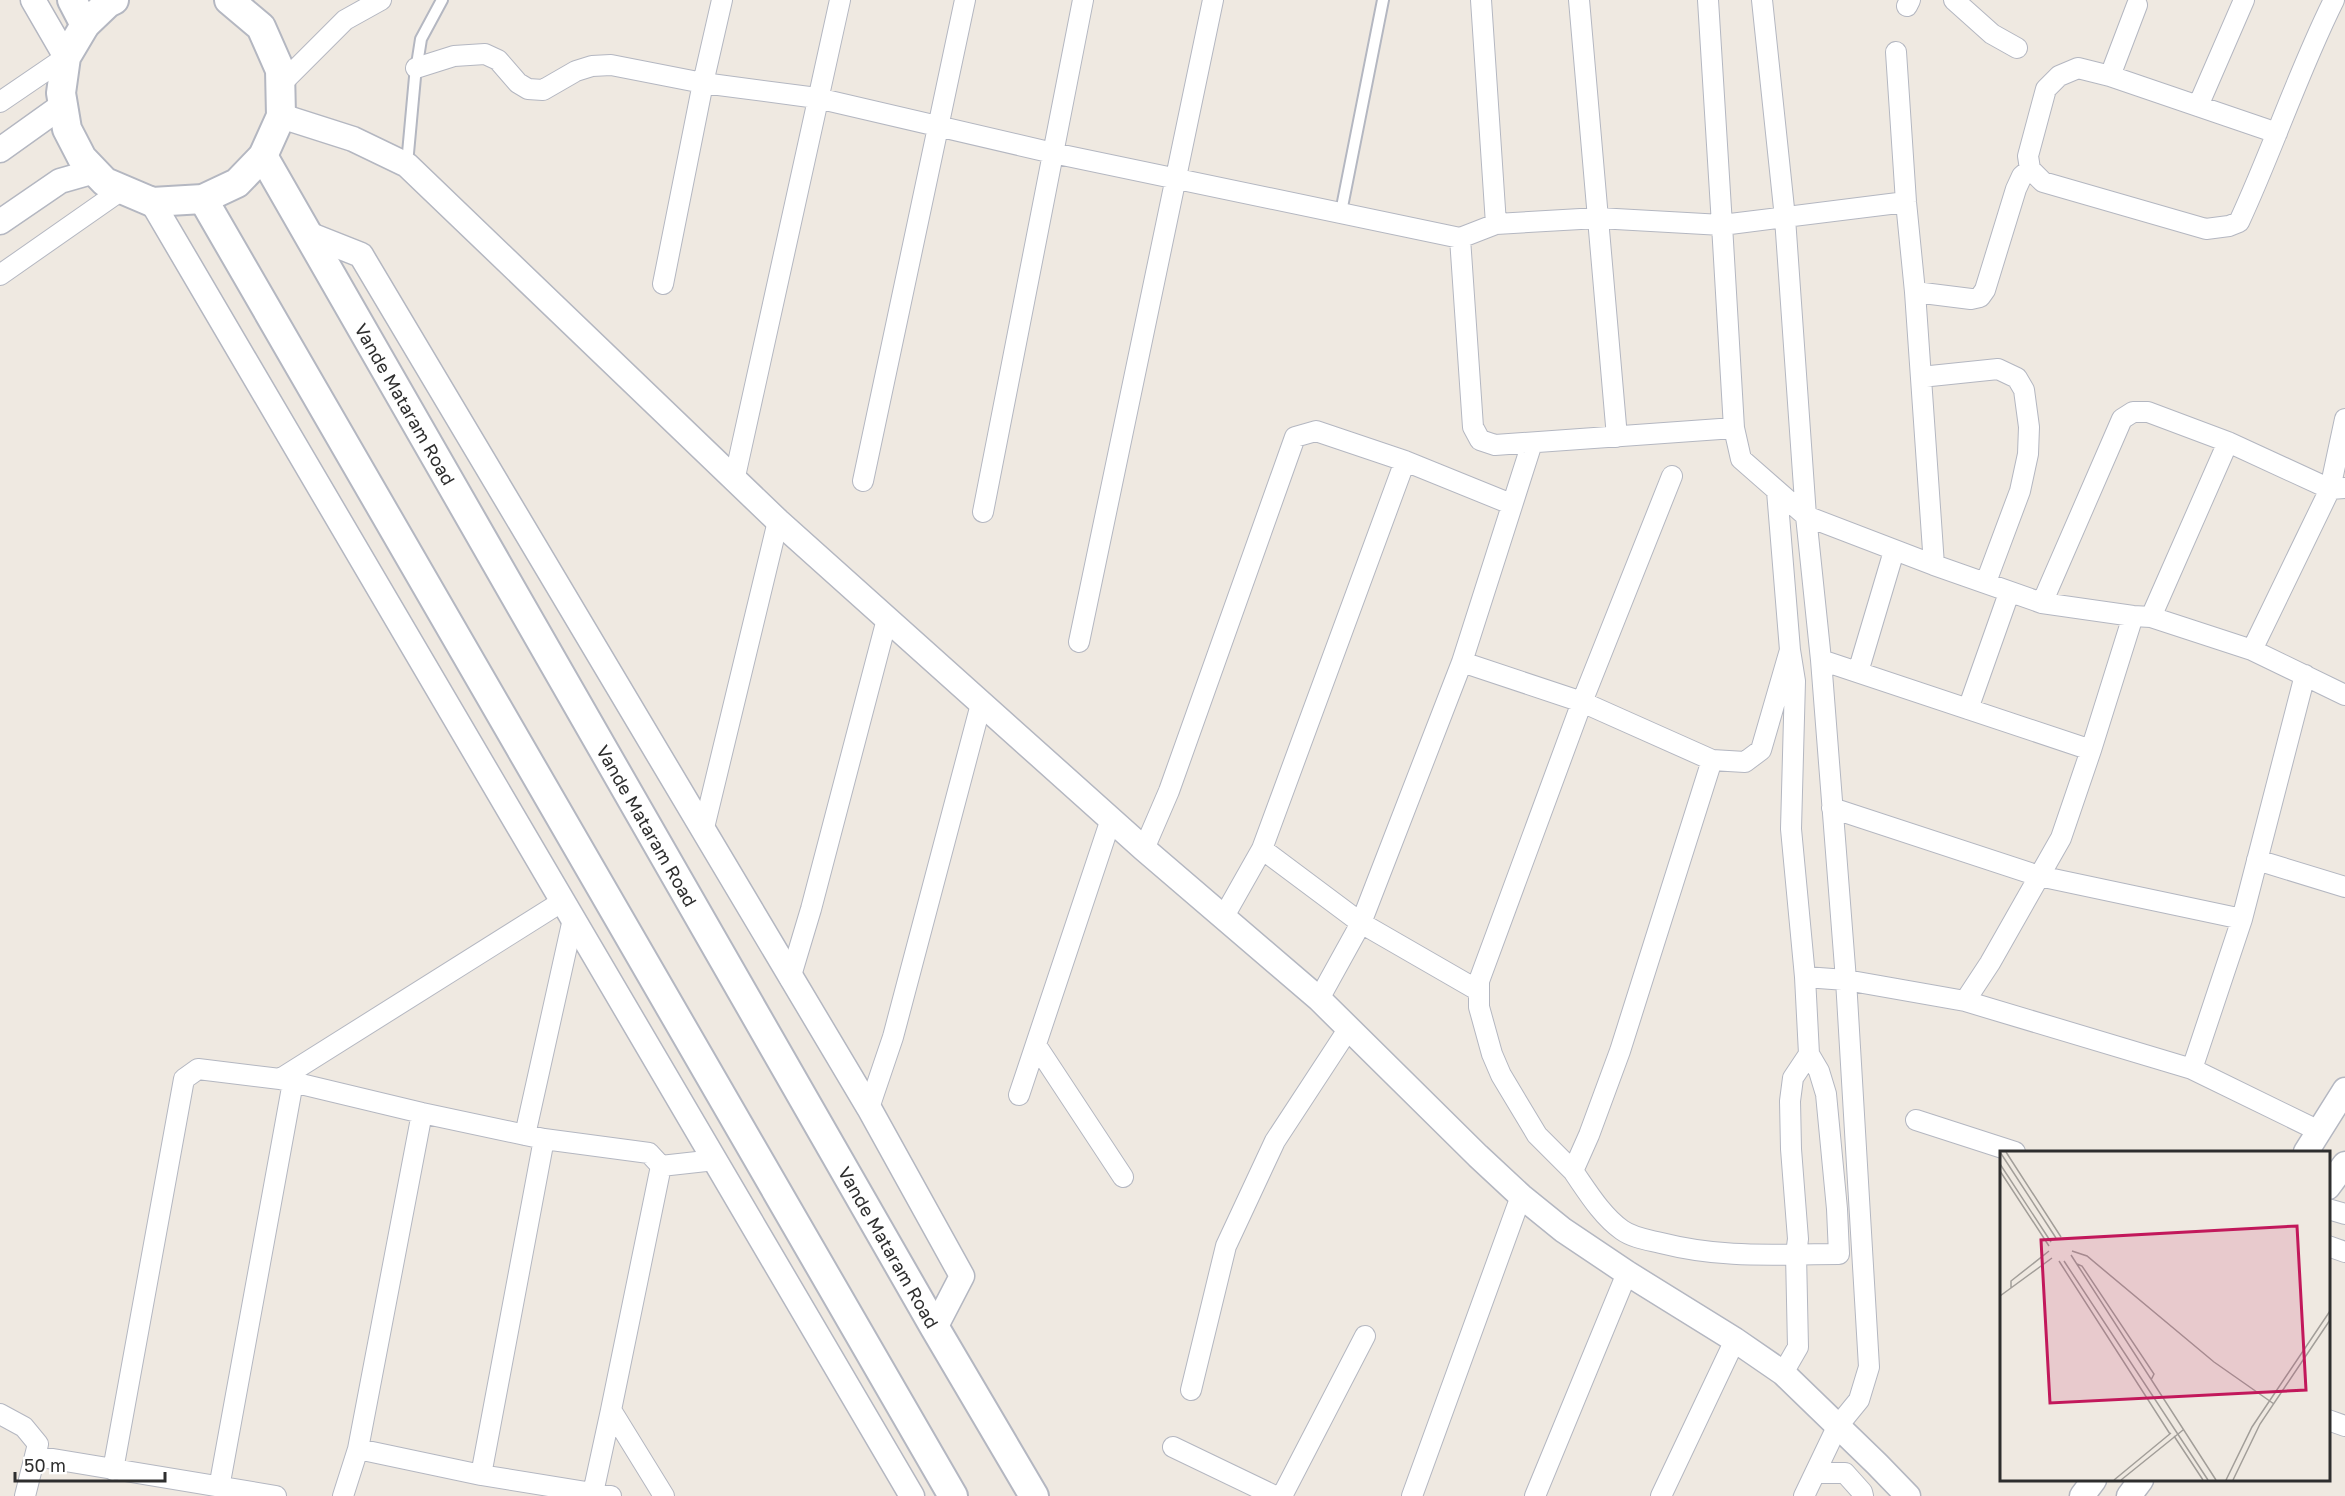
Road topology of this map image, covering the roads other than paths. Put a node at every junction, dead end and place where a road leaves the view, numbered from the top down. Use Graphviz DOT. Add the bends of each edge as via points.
graph roads {
  1 [pos="33,0"];
  2 [pos="114,0"];
  3 [pos="229,0"];
  4 [pos="381,0"];
  5 [pos="442,0"];
  6 [pos="722,0"];
  7 [pos="840,0"];
  8 [pos="965,0"];
  9 [pos="1083,0"];
  10 [pos="1213,0"];
  11 [pos="1383,0"];
  12 [pos="1481,0"];
  13 [pos="1579,0"];
  14 [pos="1708,0"];
  15 [pos="1762,0"];
  16 [pos="1954,0"];
  17 [pos="2244,0"];
  18 [pos="2334,0"];
  19 [pos="2136,5"];
  20 [pos="79,12"];
  21 [pos="2017,48"];
  22 [pos="1896,52"];
  23 [pos="66,57"];
  24 [pos="416,68"];
  25 [pos="2110,76"];
  26 [pos="703,83"];
  27 [pos="280,85"];
  28 [pos="817,98"];
  29 [pos="0,102"];
  30 [pos="63,105"];
  31 [pos="2198,106"];
  32 [pos="281,116"];
  33 [pos="938,126"];
  34 [pos="2277,134"];
  35 [pos="0,150"];
  36 [pos="1053,153"];
  37 [pos="263,156"];
  38 [pos="407,165"];
  39 [pos="2030,169"];
  40 [pos="95,171"];
  41 [pos="1177,177"];
  42 [pos="123,189"];
  43 [pos="203,199"];
  44 [pos="152,202"];
  45 [pos="1906,202"];
  46 [pos="1341,213"];
  47 [pos="1598,218"];
  48 [pos="1785,218"];
  49 [pos="0,222"];
  50 [pos="1496,224"];
  51 [pos="1722,225"];
  52 [pos="308,234"];
  53 [pos="1460,238"];
  54 [pos="0,275"];
  55 [pos="663,284"];
  56 [pos="1915,292"];
  57 [pos="1922,377"];
  58 [pos="2345,419"];
  59 [pos="1734,428"];
  60 [pos="1617,437"];
  61 [pos="2228,442"];
  62 [pos="1532,443"];
  63 [pos="1405,461"];
  64 [pos="1672,476"];
  65 [pos="734,481"];
  66 [pos="863,481"];
  67 [pos="2337,489"];
  68 [pos="1777,491"];
  69 [pos="1511,504"];
  70 [pos="983,512"];
  71 [pos="1806,516"];
  72 [pos="778,521"];
  73 [pos="1894,551"];
  74 [pos="1934,565"];
  75 [pos="1986,582"];
  76 [pos="2009,593"];
  77 [pos="2042,603"];
  78 [pos="2142,616"];
  79 [pos="887,619"];
  80 [pos="1079,642"];
  81 [pos="1790,650"];
  82 [pos="2252,650"];
  83 [pos="1821,660"];
  84 [pos="1462,662"];
  85 [pos="1858,672"];
  86 [pos="2305,675"];
  87 [pos="2345,695"];
  88 [pos="1582,702"];
  89 [pos="981,704"];
  90 [pos="1968,709"];
  91 [pos="2091,750"];
  92 [pos="1712,760"];
  93 [pos="1832,808"];
  94 [pos="1111,819"];
  95 [pos="703,832"];
  96 [pos="1144,849"];
  97 [pos="1262,849"];
  98 [pos="2257,860"];
  99 [pos="2039,876"];
  100 [pos="2345,886"];
  101 [pos="568,910"];
  102 [pos="1223,918"];
  103 [pos="2242,919"];
  104 [pos="1361,923"];
  105 [pos="1805,977"];
  106 [pos="790,979"];
  107 [pos="1846,980"];
  108 [pos="1479,991"];
  109 [pos="1319,999"];
  110 [pos="1965,1001"];
  111 [pos="1349,1028"];
  112 [pos="1036,1045"];
  113 [pos="1809,1054"];
  114 [pos="2192,1070"];
  115 [pos="287,1081"];
  116 [pos="2345,1090"];
  117 [pos="1019,1095"];
  118 [pos="868,1108"];
  119 [pos="422,1113"];
  120 [pos="1916,1120"];
  121 [pos="2319,1131"];
  122 [pos="535,1137"];
  123 [pos="2012,1151"];
  124 [pos="2307,1151"];
  125 [pos="715,1160"];
  126 [pos="2345,1164"];
  127 [pos="661,1166"];
  128 [pos="1573,1171"];
  129 [pos="1123,1177"];
  130 [pos="2330,1184"];
  131 [pos="1521,1196"];
  132 [pos="2330,1210"];
  133 [pos="2345,1214"];
  134 [pos="2330,1247"];
  135 [pos="2345,1252"];
  136 [pos="1796,1254"];
  137 [pos="1627,1273"];
  138 [pos="935,1328"];
  139 [pos="1365,1336"];
  140 [pos="1735,1340"];
  141 [pos="1783,1374"];
  142 [pos="1191,1390"];
  143 [pos="611,1410"];
  144 [pos="0,1414"];
  145 [pos="2330,1421"];
  146 [pos="2345,1426"];
  147 [pos="1837,1427"];
  148 [pos="1173,1447"];
  149 [pos="358,1449"];
  150 [pos="35,1456"];
  151 [pos="113,1470"];
  152 [pos="1815,1473"];
  153 [pos="481,1475"];
  154 [pos="2093,1481"];
  155 [pos="2140,1481"];
  156 [pos="219,1488"];
  157 [pos="179,1489"];
  158 [pos="602,1494"];
  159 [pos="25,1496"];
  160 [pos="276,1496"];
  161 [pos="343,1496"];
  162 [pos="664,1496"];
  163 [pos="912,1496"];
  164 [pos="953,1496"];
  165 [pos="1034,1496"];
  166 [pos="1275,1496"];
  167 [pos="1282,1496"];
  168 [pos="1412,1496"];
  169 [pos="1536,1496"];
  170 [pos="1661,1496"];
  171 [pos="1804,1496"];
  172 [pos="1863,1496"];
  173 [pos="1908,1496"];
  174 [pos="2082,1496"];
  175 [pos="2129,1496"];
  1 -- 23 [label="street"];
  2 -- 20 [label="main road"];
  3 -- 27 [label="main road" via="261,27 280,70"];
  4 -- 27 [label="street" via="345,21"];
  5 -- 24 [label="lane" via="421,39"];
  6 -- 26 [label="street"];
  7 -- 28 [label="street"];
  8 -- 33 [label="street"];
  9 -- 36 [label="street"];
  10 -- 41 [label="street"];
  11 -- 46 [label="lane"];
  12 -- 50 [label="street"];
  13 -- 47 [label="street"];
  14 -- 51 [label="street"];
  15 -- 48 [label="street"];
  16 -- 21 [label="street" via="1992,34"];
  17 -- 31 [label="street"];
  18 -- 34 [label="street"];
  19 -- 25 [label="street"];
  20 -- 23 [label="main road"];
  22 -- 45 [label="street"];
  23 -- 29 [label="street"];
  23 -- 30 [label="main road"];
  24 -- 26 [label="street" via="454,56 485,54 498,60 528,89 543,90 576,71 612,64"];
  24 -- 38 [label="lane"];
  25 -- 31 [label="street"];
  25 -- 39 [label="street" via="2078,68 2059,76 2046,89 2028,156"];
  26 -- 28 [label="street"];
  26 -- 55 [label="street"];
  27 -- 32 [label="main road"];
  28 -- 33 [label="street"];
  28 -- 65 [label="street"];
  30 -- 35 [label="street"];
  30 -- 40 [label="main road" via="67,129 82,158"];
  31 -- 34 [label="street"];
  32 -- 37 [label="main road"];
  32 -- 38 [label="street" via="353,139"];
  33 -- 36 [label="street"];
  33 -- 66 [label="street"];
  34 -- 39 [label="street" via="2239,222 2229,226 2206,229 2043,182"];
  36 -- 41 [label="street"];
  36 -- 70 [label="street"];
  37 -- 43 [label="main road" via="237,183"];
  37 -- 52 [label="main road, Vande Mataram Road"];
  38 -- 65 [label="street"];
  39 -- 56 [label="street" via="2016,189 1980,297"];
  40 -- 42 [label="main road" via="105,182"];
  40 -- 49 [label="street" via="60,182"];
  41 -- 46 [label="street"];
  41 -- 80 [label="street"];
  42 -- 44 [label="main road"];
  42 -- 54 [label="street"];
  43 -- 44 [label="main road"];
  43 -- 164 [label="main road"];
  44 -- 101 [label="street"];
  45 -- 48 [label="street"];
  45 -- 56 [label="street"];
  46 -- 53 [label="street"];
  47 -- 50 [label="street"];
  47 -- 51 [label="street"];
  47 -- 60 [label="street"];
  48 -- 51 [label="street"];
  48 -- 71 [label="street"];
  50 -- 53 [label="street"];
  51 -- 59 [label="street"];
  52 -- 95 [label="street" via="362,255"];
  52 -- 138 [label="main road, Vande Mataram Road"];
  53 -- 62 [label="street" via="1473,427 1480,440 1495,445"];
  56 -- 57 [label="street"];
  57 -- 74 [label="street"];
  57 -- 75 [label="street" via="1998,369 2016,378 2024,390 2028,454 2020,491"];
  58 -- 67 [label="street"];
  59 -- 60 [label="street"];
  59 -- 68 [label="street" via="1741,459"];
  60 -- 62 [label="street"];
  61 -- 67 [label="street"];
  61 -- 77 [label="street" via="2148,412 2133,412 2122,419"];
  61 -- 78 [label="street"];
  62 -- 69 [label="street"];
  63 -- 69 [label="street"];
  63 -- 96 [label="street" via="1316,431 1294,438 1169,791"];
  63 -- 97 [label="street"];
  64 -- 88 [label="street"];
  65 -- 72 [label="street"];
  67 -- 82 [label="street"];
  68 -- 71 [label="street"];
  68 -- 81 [label="street"];
  69 -- 84 [label="street"];
  71 -- 73 [label="street"];
  71 -- 83 [label="street"];
  72 -- 79 [label="street"];
  72 -- 95 [label="street"];
  73 -- 74 [label="street"];
  73 -- 85 [label="street"];
  74 -- 75 [label="street"];
  75 -- 76 [label="street"];
  76 -- 77 [label="street"];
  76 -- 90 [label="street"];
  77 -- 78 [label="street"];
  78 -- 82 [label="street"];
  78 -- 91 [label="street"];
  79 -- 89 [label="street"];
  79 -- 106 [label="street"];
  81 -- 92 [label="street" via="1761,750 1745,762"];
  81 -- 105 [label="street" via="1795,681 1791,829"];
  82 -- 86 [label="street"];
  83 -- 85 [label="street"];
  83 -- 93 [label="street"];
  84 -- 88 [label="street"];
  84 -- 104 [label="street"];
  85 -- 90 [label="street"];
  86 -- 87 [label="street"];
  86 -- 98 [label="street"];
  88 -- 92 [label="street"];
  88 -- 108 [label="street" via="1479,981"];
  89 -- 94 [label="street"];
  89 -- 118 [label="street" via="893,1037"];
  90 -- 91 [label="street"];
  91 -- 99 [label="street" via="2061,837"];
  92 -- 128 [label="street" via="1620,1051"];
  93 -- 99 [label="street"];
  93 -- 107 [label="street"];
  94 -- 96 [label="street"];
  94 -- 112 [label="street"];
  95 -- 106 [label="street"];
  96 -- 102 [label="street"];
  97 -- 102 [label="street"];
  97 -- 104 [label="street"];
  98 -- 100 [label="street"];
  98 -- 103 [label="street"];
  99 -- 103 [label="street"];
  99 -- 110 [label="street"];
  101 -- 115 [label="street"];
  101 -- 122 [label="street"];
  101 -- 125 [label="street"];
  102 -- 109 [label="street"];
  103 -- 114 [label="street"];
  104 -- 108 [label="street"];
  104 -- 109 [label="street"];
  105 -- 107 [label="street"];
  105 -- 113 [label="street"];
  106 -- 118 [label="street"];
  107 -- 110 [label="street"];
  107 -- 147 [label="street" via="1869,1367 1858,1400"];
  108 -- 128 [label="street" via="1485,1034 1502,1075 1537,1135"];
  109 -- 111 [label="street"];
  110 -- 114 [label="street"];
  111 -- 131 [label="street"];
  111 -- 142 [label="street" via="1275,1141 1226,1246"];
  112 -- 117 [label="street"];
  112 -- 129 [label="street"];
  113 -- 136 [label="street" via="1794,1078 1790,1101"];
  113 -- 136 [label="street" via="1826,1094 1839,1254"];
  114 -- 121 [label="street"];
  115 -- 119 [label="street"];
  115 -- 151 [label="street" via="198,1069 184,1079"];
  115 -- 156 [label="street"];
  116 -- 121 [label="street"];
  118 -- 138 [label="street" via="962,1276"];
  119 -- 122 [label="street"];
  119 -- 149 [label="street"];
  120 -- 123 [label="street"];
  121 -- 124 [label="street"];
  122 -- 127 [label="street" via="649,1153"];
  122 -- 153 [label="street"];
  125 -- 127 [label="street"];
  125 -- 163 [label="street"];
  126 -- 130 [label="street"];
  127 -- 143 [label="street"];
  128 -- 136 [label="street" via="1595,1203 1623,1231 1640,1238 1706,1253 1765,1257"];
  131 -- 137 [label="street"];
  131 -- 168 [label="street"];
  132 -- 133 [label="street"];
  134 -- 135 [label="street"];
  136 -- 141 [label="street" via="1798,1347"];
  137 -- 140 [label="street"];
  137 -- 169 [label="street"];
  138 -- 165 [label="main road, Vande Mataram Road"];
  139 -- 167 [label="street"];
  140 -- 141 [label="street"];
  140 -- 170 [label="street"];
  141 -- 147 [label="street"];
  143 -- 158 [label="street"];
  143 -- 162 [label="street"];
  144 -- 150 [label="street" via="24,1427 38,1444"];
  145 -- 146 [label="street"];
  147 -- 152 [label="street"];
  147 -- 173 [label="street"];
  148 -- 166 [label="street"];
  149 -- 153 [label="street"];
  149 -- 161 [label="street"];
  150 -- 151 [label="street"];
  150 -- 159 [label="street"];
  151 -- 157 [label="street"];
  152 -- 171 [label="street"];
  152 -- 172 [label="street" via="1845,1473"];
  153 -- 158 [label="street"];
  154 -- 174 [label="street"];
  155 -- 175 [label="street"];
  156 -- 157 [label="street"];
  156 -- 160 [label="street"];
}
